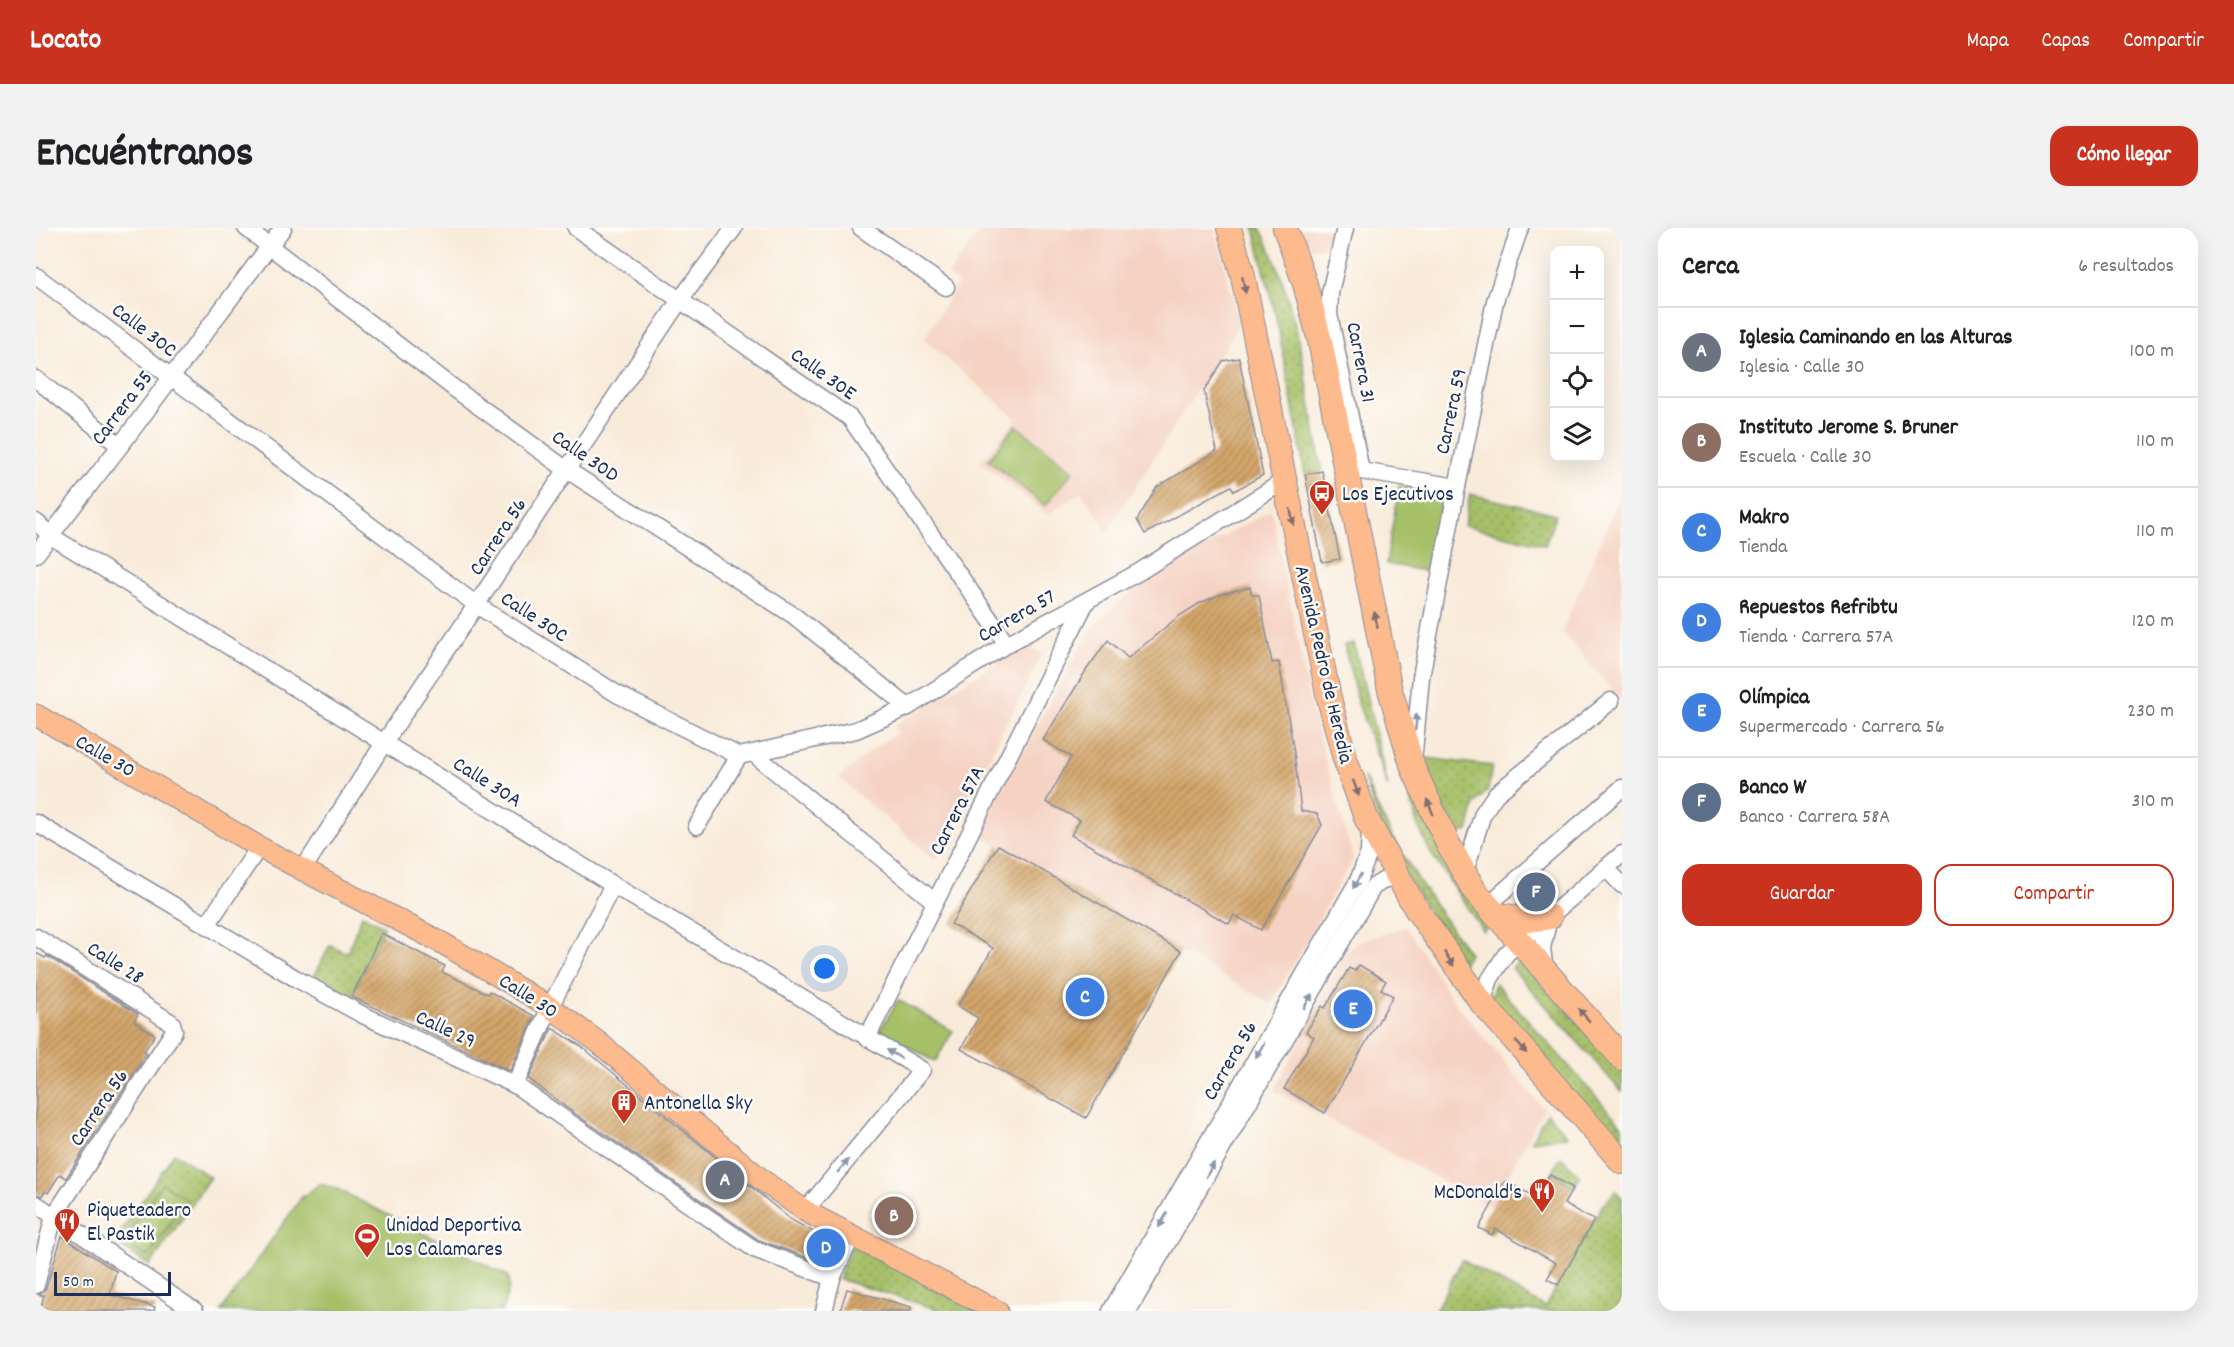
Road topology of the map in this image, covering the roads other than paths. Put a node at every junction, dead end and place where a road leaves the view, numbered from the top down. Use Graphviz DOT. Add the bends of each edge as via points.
graph roads {
  1 [pos="246,228"];
  2 [pos="283,228"];
  3 [pos="576,228"];
  4 [pos="734,228"];
  5 [pos="861,228"];
  6 [pos="1229,228"];
  7 [pos="1285,228"];
  8 [pos="1345,228"];
  9 [pos="1520,228"];
  10 [pos="270,247"];
  11 [pos="36,276"];
  12 [pos="946,287"];
  13 [pos="680,300"];
  14 [pos="172,377"];
  15 [pos="36,379"];
  16 [pos="120,446"];
  17 [pos="567,470"];
  18 [pos="1284,481"];
  19 [pos="1457,487"];
  20 [pos="36,522"];
  21 [pos="51,536"];
  22 [pos="36,554"];
  23 [pos="1086,602"];
  24 [pos="478,606"];
  25 [pos="1007,644"];
  26 [pos="1421,677"];
  27 [pos="1390,690"];
  28 [pos="1611,701"];
  29 [pos="908,707"];
  30 [pos="36,715"];
  31 [pos="384,743"];
  32 [pos="746,755"];
  33 [pos="1413,768"];
  34 [pos="1622,788"];
  35 [pos="36,823"];
  36 [pos="1370,825"];
  37 [pos="697,826"];
  38 [pos="1475,836"];
  39 [pos="1448,844"];
  40 [pos="259,847"];
  41 [pos="1622,854"];
  42 [pos="1606,868"];
  43 [pos="302,871"];
  44 [pos="1464,875"];
  45 [pos="1399,878"];
  46 [pos="614,885"];
  47 [pos="1622,885"];
  48 [pos="934,902"];
  49 [pos="1492,910"];
  50 [pos="1550,917"];
  51 [pos="207,925"];
  52 [pos="36,937"];
  53 [pos="1520,942"];
  54 [pos="1545,971"];
  55 [pos="1482,1003"];
  56 [pos="550,1007"];
  57 [pos="172,1023"];
  58 [pos="867,1038"];
  59 [pos="1622,1058"];
  60 [pos="515,1085"];
  61 [pos="1622,1162"];
  62 [pos="36,1204"];
  63 [pos="805,1211"];
  64 [pos="54,1215"];
  65 [pos="852,1236"];
  66 [pos="832,1278"];
  67 [pos="36,1285"];
  68 [pos="195,1311"];
  69 [pos="824,1311"];
  70 [pos="997,1311"];
  71 [pos="1111,1311"];
  72 [pos="1128,1311"];
  1 -- 10 [label="street, Calle 30D"];
  2 -- 10 [label="street, Carrera 55"];
  3 -- 13 [label="street, Calle 30E"];
  4 -- 13 [label="street, Carrera 56"];
  5 -- 12 [label="street"];
  6 -- 18 [label="highway, Avenida Pedro de Heredia, one-way" via="1242,272"];
  27 -- 7 [label="highway, one-way" via="1320,341"];
  8 -- 19 [label="street, Carrera 31" via="1330,292 1329,314 1361,471"];
  9 -- 19 [label="street, Carrera 59" via="1495,301"];
  10 -- 14 [label="street, Carrera 55"];
  10 -- 17 [label="street, Calle 30D" via="454,389"];
  11 -- 14 [label="street, Calle 30C"];
  13 -- 17 [label="street, Carrera 56"];
  13 -- 25 [label="street, Calle 30E" via="850,418"];
  14 -- 16 [label="street, Carrera 55"];
  14 -- 24 [label="street, Calle 30C"];
  15 -- 16 [label="street"];
  16 -- 21 [label="street, Carrera 55"];
  17 -- 24 [label="street, Carrera 56"];
  17 -- 29 [label="street, Calle 30D" via="793,615"];
  18 -- 23 [label="street, Carrera 57"];
  18 -- 36 [label="highway, Avenida Pedro de Heredia, one-way" via="1329,698"];
  19 -- 26 [label="street, Carrera 59"];
  20 -- 21 [label="street, Calle 30A"];
  21 -- 22 [label="street, Carrera 55"];
  21 -- 31 [label="street, Calle 30A"];
  23 -- 25 [label="street, Carrera 57"];
  23 -- 48 [label="street, Carrera 57A"];
  24 -- 31 [label="street, Carrera 56"];
  24 -- 32 [label="street, Calle 30C" via="617,694"];
  25 -- 29 [label="street, Carrera 57"];
  26 -- 27 [label="street" via="1413,690"];
  33 -- 26 [label="street, Carrera 59, one-way"];
  27 -- 33 [label="highway"];
  28 -- 38 [label="street" via="1496,794 1483,813"];
  29 -- 32 [label="street, Carrera 57" via="856,730"];
  30 -- 40 [label="main road, Calle 30"];
  31 -- 43 [label="street, Carrera 56"];
  31 -- 46 [label="street, Calle 30A"];
  32 -- 37 [label="street"];
  32 -- 48 [label="street, Calle 30C"];
  39 -- 33 [label="highway, one-way"];
  34 -- 49 [label="street"];
  35 -- 51 [label="street, Calle 29"];
  36 -- 45 [label="highway, Avenida Pedro de Heredia"];
  36 -- 71 [label="street, Carrera 56, one-way" via="1369,853 1358,881"];
  38 -- 39 [label="street" via="1466,842"];
  38 -- 44 [label="street"];
  39 -- 44 [label="highway"];
  40 -- 43 [label="main road, Calle 30"];
  40 -- 51 [label="street"];
  41 -- 42 [label="street"];
  42 -- 47 [label="street"];
  42 -- 50 [label="street"];
  43 -- 56 [label="main road, Calle 30" via="444,944"];
  44 -- 49 [label="highway"];
  45 -- 55 [label="highway, Avenida Pedro de Heredia, one-way"];
  72 -- 45 [label="street, Carrera 56, one-way" via="1373,887 1386,879"];
  46 -- 56 [label="street"];
  46 -- 58 [label="street, Calle 30A"];
  48 -- 58 [label="street, Carrera 57A"];
  49 -- 50 [label="highway" via="1528,920"];
  49 -- 53 [label="highway"];
  50 -- 53 [label="street"];
  50 -- 54 [label="street" via="1543,939"];
  51 -- 60 [label="street, Calle 29" via="361,1014"];
  52 -- 57 [label="street, Calle 28"];
  53 -- 54 [label="highway"];
  53 -- 55 [label="street" via="1494,970"];
  59 -- 54 [label="highway, one-way"];
  55 -- 61 [label="highway, Avenida Pedro de Heredia, one-way"];
  56 -- 60 [label="street"];
  56 -- 63 [label="main road, Calle 30"];
  57 -- 64 [label="street, Carrera 56" via="172,1036"];
  63 -- 58 [label="street, Calle 30A, one-way" via="921,1070"];
  60 -- 66 [label="street, Calle 29" via="754,1249"];
  62 -- 64 [label="street"];
  63 -- 65 [label="main road, Calle 30"];
  64 -- 67 [label="street, Carrera 56"];
  64 -- 68 [label="street"];
  65 -- 66 [label="street"];
  65 -- 70 [label="main road, Calle 30"];
  66 -- 69 [label="street"];
}
